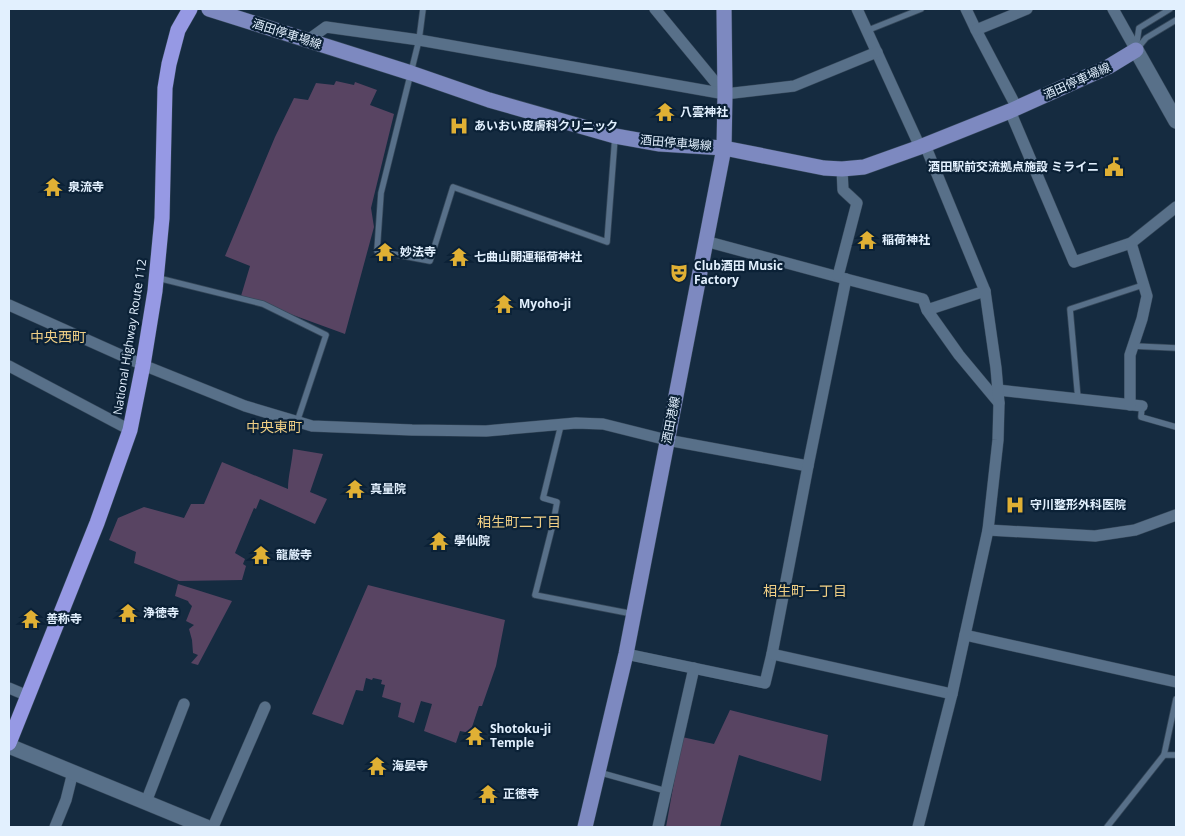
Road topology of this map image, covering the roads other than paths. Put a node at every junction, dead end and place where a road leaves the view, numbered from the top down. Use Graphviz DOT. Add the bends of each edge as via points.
graph roads {
  1 [pos="190,9"];
  2 [pos="209,9"];
  3 [pos="423,9"];
  4 [pos="655,9"];
  5 [pos="724,9"];
  6 [pos="857,9"];
  7 [pos="921,9"];
  8 [pos="966,9"];
  9 [pos="1026,9"];
  10 [pos="1113,9"];
  11 [pos="1170,9"];
  12 [pos="1176,20"];
  13 [pos="976,30"];
  14 [pos="866,31"];
  15 [pos="308,40"];
  16 [pos="419,40"];
  17 [pos="1136,50"];
  18 [pos="876,52"];
  19 [pos="411,73"];
  20 [pos="725,94"];
  21 [pos="1014,109"];
  22 [pos="1176,121"];
  23 [pos="615,136"];
  24 [pos="922,146"];
  25 [pos="724,148"];
  26 [pos="842,169"];
  27 [pos="1176,207"];
  28 [pos="706,241"];
  29 [pos="1131,243"];
  30 [pos="156,277"];
  31 [pos="842,278"];
  32 [pos="1144,285"];
  33 [pos="985,291"];
  34 [pos="9,305"];
  35 [pos="927,310"];
  36 [pos="1133,346"];
  37 [pos="1176,348"];
  38 [pos="143,365"];
  39 [pos="9,366"];
  40 [pos="998,390"];
  41 [pos="1078,399"];
  42 [pos="1000,403"];
  43 [pos="1130,405"];
  44 [pos="1142,406"];
  45 [pos="297,422"];
  46 [pos="561,425"];
  47 [pos="1176,426"];
  48 [pos="130,430"];
  49 [pos="667,440"];
  50 [pos="808,466"];
  51 [pos="1176,515"];
  52 [pos="988,530"];
  53 [pos="634,614"];
  54 [pos="965,635"];
  55 [pos="626,654"];
  56 [pos="772,654"];
  57 [pos="694,668"];
  58 [pos="1176,682"];
  59 [pos="9,688"];
  60 [pos="952,694"];
  61 [pos="28,696"];
  62 [pos="1176,699"];
  63 [pos="184,704"];
  64 [pos="264,707"];
  65 [pos="9,744"];
  66 [pos="1164,755"];
  67 [pos="1176,755"];
  68 [pos="73,772"];
  69 [pos="598,772"];
  70 [pos="666,791"];
  71 [pos="146,802"];
  72 [pos="178,821"];
  73 [pos="55,827"];
  74 [pos="206,827"];
  75 [pos="213,827"];
  76 [pos="585,827"];
  77 [pos="658,827"];
  78 [pos="918,827"];
  79 [pos="1107,827"];
  1 -- 30 [label="highway, National Highway Route 112" via="178,30 168,64 162,218"];
  2 -- 15 [label="main road, 酒田停車場線"];
  3 -- 16 [label="lane"];
  4 -- 20 [label="street"];
  5 -- 20 [label="main road, 酒田港線"];
  6 -- 14 [label="street"];
  7 -- 14 [label="lane"];
  8 -- 13 [label="street"];
  9 -- 13 [label="street"];
  10 -- 17 [label="street"];
  11 -- 17 [label="lane" via="1139,28"];
  12 -- 17 [label="lane" via="1146,38"];
  13 -- 21 [label="street"];
  14 -- 18 [label="street"];
  15 -- 16 [label="street" via="326,27"];
  15 -- 19 [label="main road, 酒田停車場線"];
  16 -- 19 [label="lane"];
  16 -- 20 [label="street"];
  17 -- 21 [label="main road, 酒田停車場線" via="1112,66"];
  17 -- 22 [label="street"];
  18 -- 20 [label="street" via="794,86"];
  18 -- 24 [label="street"];
  19 -- 23 [label="main road, 酒田停車場線" via="489,100"];
  19 -- 23 [label="lane" via="381,193 377,251 430,261 452,187 607,242"];
  20 -- 25 [label="main road, 酒田港線"];
  21 -- 24 [label="main road, 酒田停車場線"];
  21 -- 29 [label="street" via="1074,262"];
  23 -- 25 [label="main road, 酒田停車場線" via="660,144"];
  24 -- 26 [label="main road, 酒田停車場線" via="864,167"];
  24 -- 33 [label="street"];
  25 -- 26 [label="main road, 酒田停車場線"];
  25 -- 28 [label="main road, 酒田港線"];
  26 -- 31 [label="street" via="843,190 857,203"];
  27 -- 29 [label="street"];
  28 -- 31 [label="street"];
  28 -- 49 [label="main road, 酒田港線"];
  29 -- 32 [label="street"];
  30 -- 38 [label="highway, National Highway Route 112"];
  30 -- 45 [label="lane" via="263,304 326,336"];
  31 -- 35 [label="street" via="923,299"];
  31 -- 50 [label="street"];
  32 -- 36 [label="street" via="1146,296 1142,319"];
  32 -- 41 [label="lane" via="1070,310"];
  33 -- 35 [label="street"];
  33 -- 40 [label="street"];
  34 -- 38 [label="street"];
  35 -- 42 [label="street" via="959,355"];
  36 -- 37 [label="lane"];
  36 -- 43 [label="street" via="1130,355"];
  38 -- 45 [label="street" via="245,406"];
  38 -- 48 [label="highway, National Highway Route 112"];
  39 -- 48 [label="street"];
  40 -- 41 [label="street"];
  40 -- 42 [label="street"];
  41 -- 43 [label="street"];
  42 -- 52 [label="street"];
  43 -- 44 [label="street"];
  44 -- 47 [label="lane" via="1141,417"];
  45 -- 46 [label="street" via="353,429 486,431"];
  46 -- 49 [label="street" via="603,424"];
  46 -- 53 [label="lane" via="543,498 557,502 534,595"];
  48 -- 61 [label="highway, National Highway Route 112"];
  49 -- 50 [label="street"];
  49 -- 53 [label="main road, 酒田港線"];
  50 -- 56 [label="street"];
  51 -- 52 [label="street" via="1135,530 1096,536"];
  52 -- 54 [label="street"];
  53 -- 55 [label="main road, 酒田港線"];
  54 -- 58 [label="street"];
  54 -- 60 [label="street"];
  55 -- 57 [label="street"];
  55 -- 69 [label="main road, 酒田港線"];
  56 -- 57 [label="street" via="765,683"];
  56 -- 60 [label="street"];
  57 -- 70 [label="street"];
  59 -- 61 [label="street"];
  60 -- 78 [label="street"];
  61 -- 65 [label="highway, National Highway Route 112"];
  62 -- 66 [label="lane"];
  63 -- 71 [label="street"];
  64 -- 75 [label="street"];
  65 -- 68 [label="street"];
  66 -- 67 [label="lane"];
  66 -- 79 [label="lane"];
  68 -- 71 [label="street"];
  68 -- 73 [label="street"];
  69 -- 70 [label="lane"];
  69 -- 76 [label="main road, 酒田港線"];
  70 -- 77 [label="street"];
  71 -- 72 [label="street"];
  72 -- 74 [label="street"];
}
